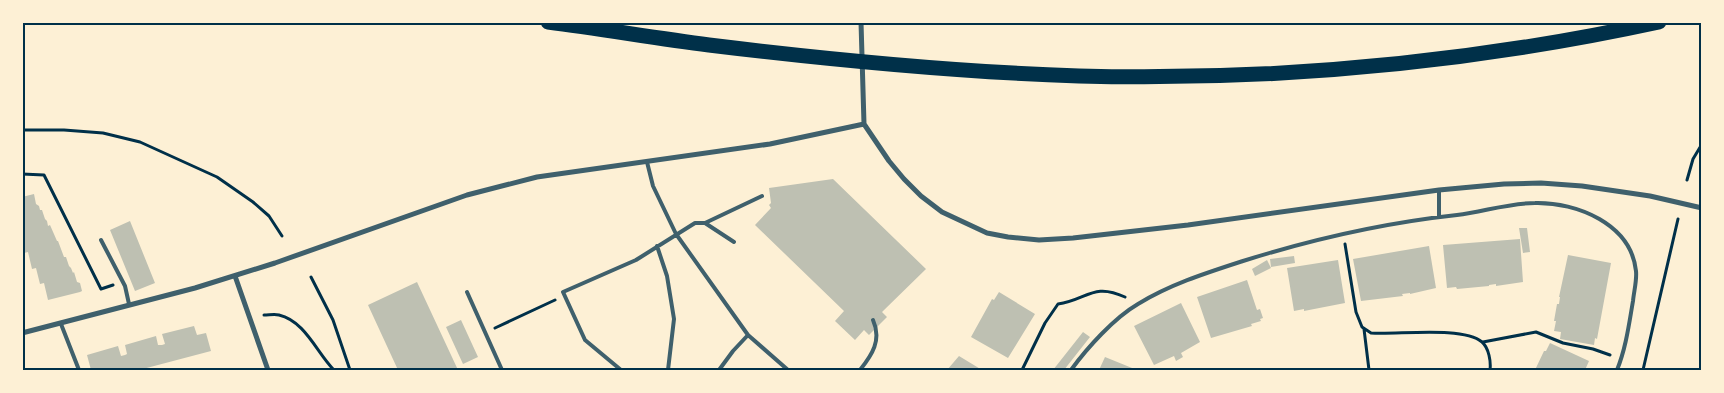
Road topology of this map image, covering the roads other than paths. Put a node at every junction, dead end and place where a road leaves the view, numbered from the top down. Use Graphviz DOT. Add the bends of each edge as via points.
graph roads {
  1 [pos="548,22"];
  2 [pos="860,22"];
  3 [pos="1660,22"];
  4 [pos="864,124"];
  5 [pos="647,162"];
  6 [pos="1439,190"];
  7 [pos="762,196"];
  8 [pos="1702,208"];
  9 [pos="1439,217"];
  10 [pos="705,223"];
  11 [pos="676,234"];
  12 [pos="101,240"];
  13 [pos="734,242"];
  14 [pos="657,246"];
  15 [pos="235,276"];
  16 [pos="467,292"];
  17 [pos="130,304"];
  18 [pos="873,320"];
  19 [pos="61,324"];
  20 [pos="22,333"];
  21 [pos="748,335"];
  22 [pos="28,370"];
  23 [pos="34,370"];
  24 [pos="79,370"];
  25 [pos="268,370"];
  26 [pos="502,370"];
  27 [pos="621,370"];
  28 [pos="668,370"];
  29 [pos="719,370"];
  30 [pos="788,370"];
  31 [pos="860,370"];
  32 [pos="1071,370"];
  33 [pos="1617,370"];
  1 -- 3 [label="highway" via="858,61 1016,73 1157,77 1289,72 1419,61 1560,41"];
  2 -- 4 [label="street"];
  4 -- 5 [label="street" via="770,144"];
  4 -- 6 [label="street" via="889,162 921,196 968,226 1008,238 1039,240 1134,232"];
  5 -- 11 [label="lane" via="653,186"];
  5 -- 15 [label="street" via="537,177 467,195"];
  6 -- 8 [label="street" via="1541,183 1650,196"];
  6 -- 9 [label="lane"];
  7 -- 10 [label="lane"];
  9 -- 32 [label="lane" via="1343,232 1206,273 1162,290 1126,312"];
  9 -- 33 [label="lane" via="1537,202 1565,206 1610,225 1626,243 1636,271 1627,337"];
  10 -- 11 [label="lane" via="695,223"];
  10 -- 13 [label="lane"];
  11 -- 14 [label="lane"];
  11 -- 21 [label="lane"];
  12 -- 17 [label="lane"];
  14 -- 27 [label="lane" via="636,260 563,292 585,340"];
  14 -- 28 [label="lane" via="667,276 674,319"];
  15 -- 17 [label="street"];
  15 -- 25 [label="street"];
  16 -- 26 [label="lane"];
  17 -- 19 [label="street"];
  18 -- 31 [label="lane" via="877,344"];
  19 -- 20 [label="street"];
  19 -- 24 [label="lane"];
  21 -- 29 [label="lane"];
  21 -- 30 [label="lane"];
  22 -- 23 [label="lane"];
}
